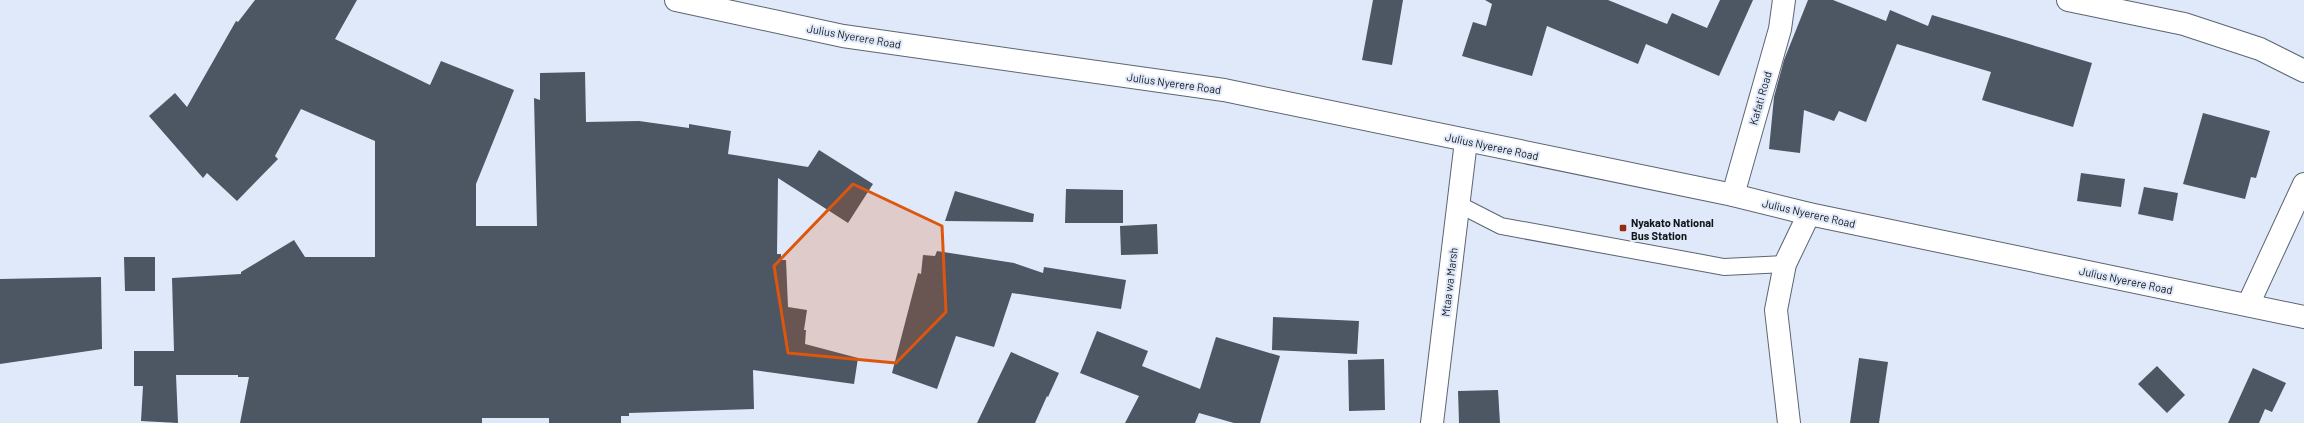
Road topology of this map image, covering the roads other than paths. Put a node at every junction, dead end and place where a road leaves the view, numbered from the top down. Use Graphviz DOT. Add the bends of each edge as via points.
graph roads {
  1 [pos="676,0"];
  2 [pos="1784,0"];
  3 [pos="2068,0"];
  4 [pos="2304,71"];
  5 [pos="1466,141"];
  6 [pos="2304,184"];
  7 [pos="1733,195"];
  8 [pos="1458,204"];
  9 [pos="1809,214"];
  10 [pos="1785,264"];
  11 [pos="2248,305"];
  12 [pos="2304,317"];
  13 [pos="1432,423"];
  14 [pos="1789,423"];
  1 -- 5 [label="main road, Julius Nyerere Road" via="843,36 1224,90"];
  2 -- 7 [label="main road, Kafati Road" via="1780,29"];
  3 -- 4 [label="main road" via="2184,24 2260,49"];
  5 -- 7 [label="main road, Julius Nyerere Road"];
  5 -- 8 [label="main road, Mtaa wa Marsh"];
  6 -- 11 [label="main road"];
  7 -- 9 [label="main road, Julius Nyerere Road"];
  8 -- 10 [label="lane" via="1501,226 1716,266"];
  8 -- 13 [label="main road, Mtaa wa Marsh"];
  9 -- 10 [label="main road"];
  9 -- 11 [label="main road, Julius Nyerere Road"];
  10 -- 14 [label="main road" via="1776,310"];
  11 -- 12 [label="main road, Julius Nyerere Road"];
}
